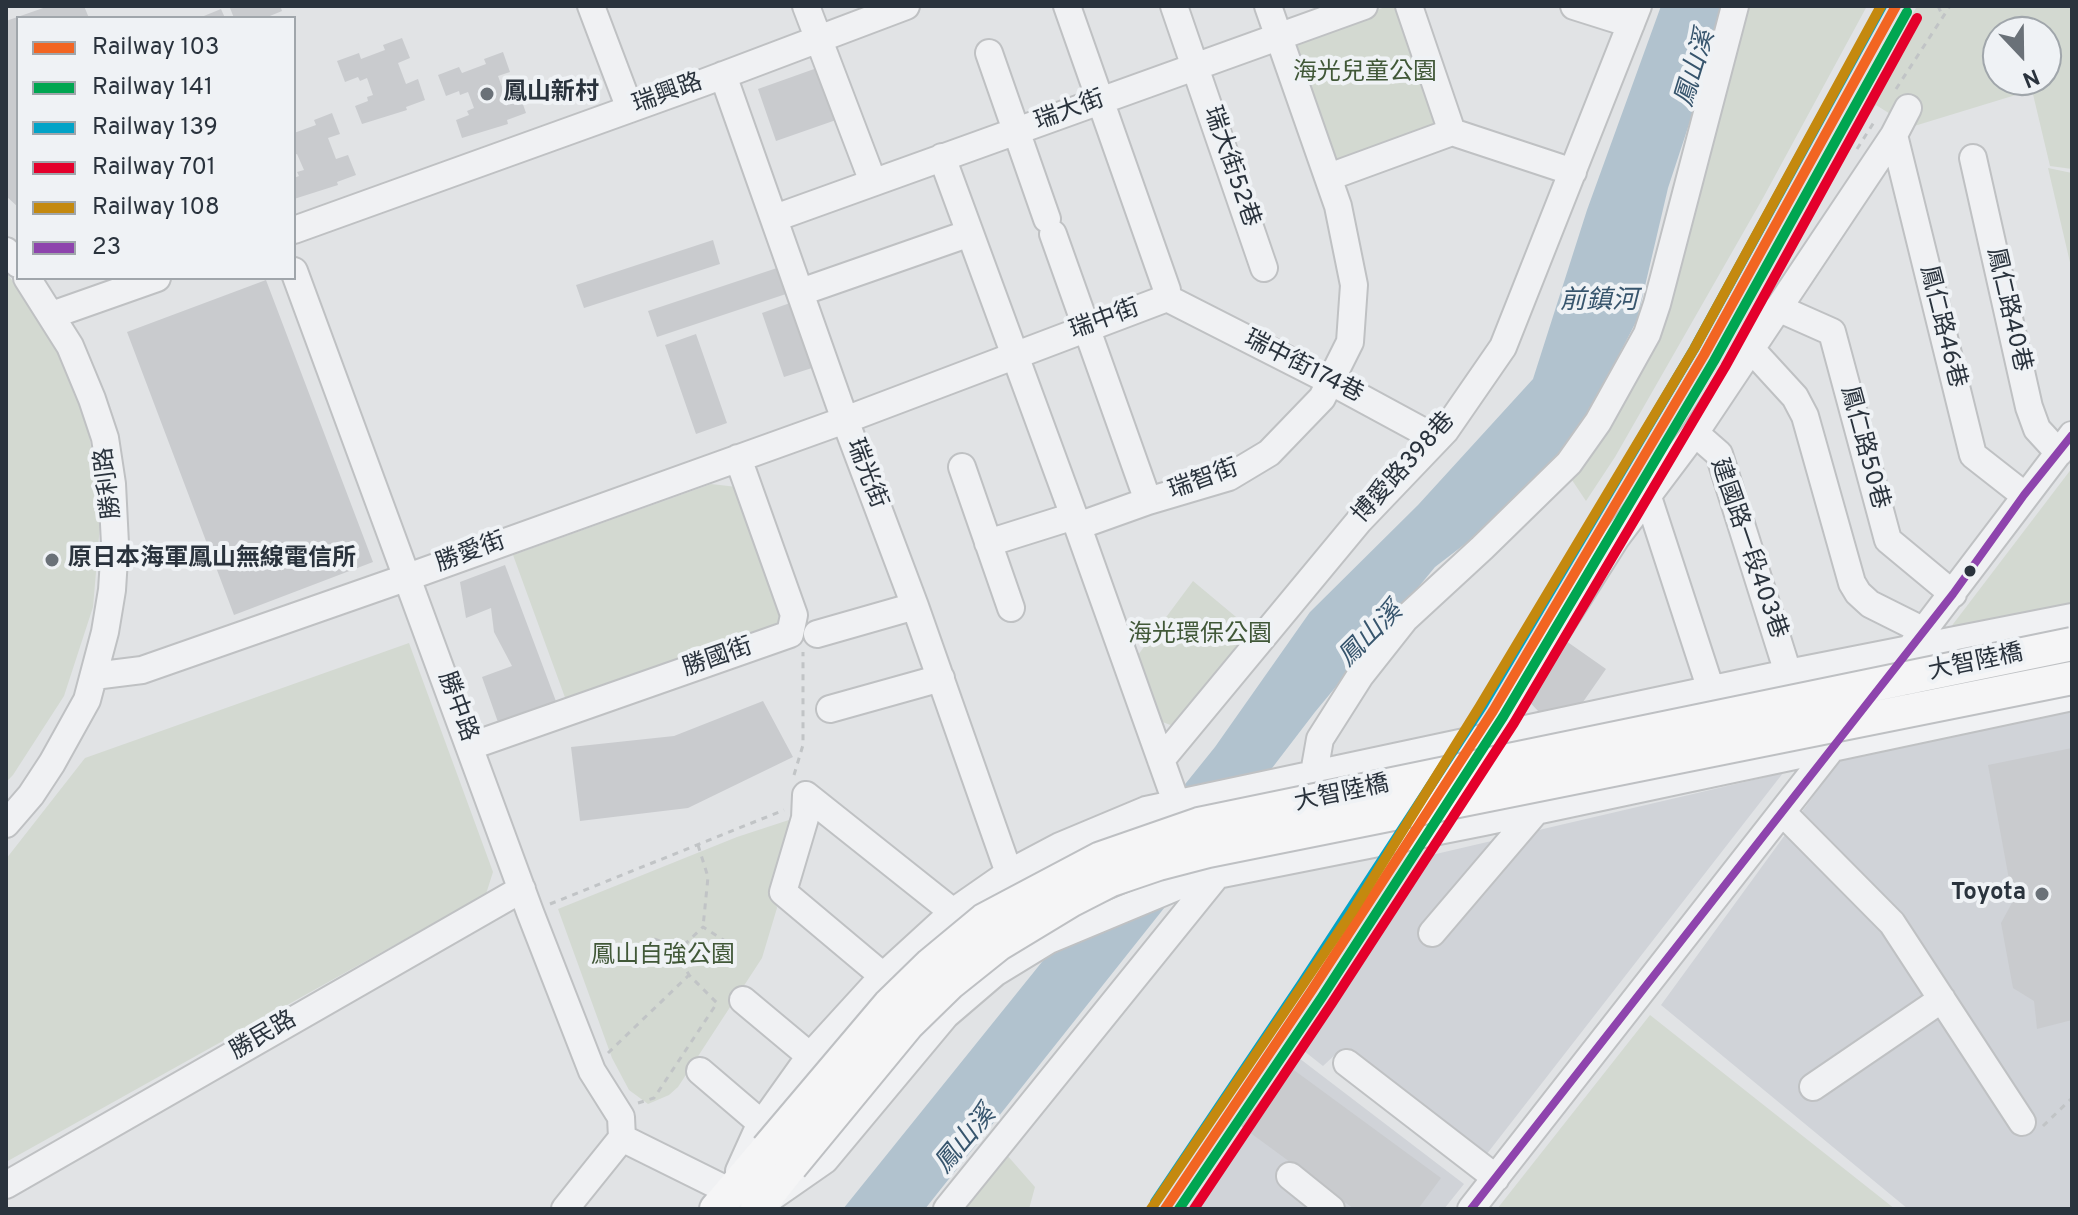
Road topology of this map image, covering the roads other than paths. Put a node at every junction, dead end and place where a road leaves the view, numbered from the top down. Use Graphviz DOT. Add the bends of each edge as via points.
graph roads {
  1 [pos="591,6"];
  2 [pos="806,6"];
  3 [pos="906,6"];
  4 [pos="1067,6"];
  5 [pos="1174,6"];
  6 [pos="1268,6"];
  7 [pos="1409,6"];
  8 [pos="1574,6"];
  9 [pos="1735,6"];
  10 [pos="1353,8"];
  11 [pos="1635,15"];
  12 [pos="1280,36"];
  13 [pos="818,38"];
  14 [pos="989,53"];
  15 [pos="1196,66"];
  16 [pos="723,75"];
  17 [pos="1101,100"];
  18 [pos="1908,108"];
  19 [pos="630,109"];
  20 [pos="1016,131"];
  21 [pos="1452,132"];
  22 [pos="1894,135"];
  23 [pos="942,157"];
  24 [pos="1973,158"];
  25 [pos="1573,172"];
  26 [pos="1329,177"];
  27 [pos="873,182"];
  28 [pos="775,218"];
  29 [pos="296,229"];
  30 [pos="970,233"];
  31 [pos="1264,268"];
  32 [pos="296,276"];
  33 [pos="28,280"];
  34 [pos="151,280"];
  35 [pos="801,292"];
  36 [pos="1167,298"];
  37 [pos="1778,308"];
  38 [pos="52,315"];
  39 [pos="1086,328"];
  40 [pos="1751,349"];
  41 [pos="1015,355"];
  42 [pos="1330,381"];
  43 [pos="845,420"];
  44 [pos="1695,433"];
  45 [pos="1437,439"];
  46 [pos="2065,444"];
  47 [pos="738,458"];
  48 [pos="962,467"];
  49 [pos="2024,495"];
  50 [pos="1648,497"];
  51 [pos="1148,501"];
  52 [pos="1076,521"];
  53 [pos="988,543"];
  54 [pos="408,577"];
  55 [pos="1953,594"];
  56 [pos="915,606"];
  57 [pos="1011,608"];
  58 [pos="2072,617"];
  59 [pos="810,639"];
  60 [pos="1916,641"];
  61 [pos="2072,644"];
  62 [pos="1788,673"];
  63 [pos="94,676"];
  64 [pos="941,678"];
  65 [pos="2072,678"];
  66 [pos="1711,690"];
  67 [pos="2072,697"];
  68 [pos="830,709"];
  69 [pos="1485,739"];
  70 [pos="471,746"];
  71 [pos="1833,746"];
  72 [pos="1161,760"];
  73 [pos="1305,775"];
  74 [pos="1182,801"];
  75 [pos="1536,811"];
  76 [pos="1782,812"];
  77 [pos="6,824"];
  78 [pos="1009,873"];
  79 [pos="1207,877"];
  80 [pos="522,889"];
  81 [pos="953,912"];
  82 [pos="1432,933"];
  83 [pos="883,976"];
  84 [pos="1942,999"];
  85 [pos="743,1000"];
  86 [pos="810,1056"];
  87 [pos="1347,1063"];
  88 [pos="700,1071"];
  89 [pos="1813,1087"];
  90 [pos="2022,1122"];
  91 [pos="622,1138"];
  92 [pos="774,1146"];
  93 [pos="1290,1176"];
  94 [pos="1496,1178"];
  95 [pos="6,1185"];
  96 [pos="723,1201"];
  97 [pos="758,1208"];
  98 [pos="565,1209"];
  99 [pos="947,1209"];
  100 [pos="1331,1209"];
  101 [pos="1471,1209"];
  1 -- 19 [label="street"];
  2 -- 13 [label="street"];
  3 -- 13 [label="street, 瑞興路"];
  4 -- 17 [label="street, 瑞中街"];
  5 -- 15 [label="street, 瑞大街52巷"];
  6 -- 12 [label="street, 瑞智街"];
  7 -- 21 [label="street"];
  8 -- 11 [label="street"];
  9 -- 73 [label="street" via="1657,304 1598,422 1569,463 1405,619 1360,676 1320,739"];
  10 -- 12 [label="street, 瑞大街"];
  11 -- 25 [label="street, 博愛路398巷"];
  12 -- 15 [label="street, 瑞大街"];
  12 -- 26 [label="street, 瑞智街"];
  13 -- 16 [label="street, 瑞興路"];
  13 -- 27 [label="street"];
  14 -- 20 [label="street"];
  15 -- 17 [label="street, 瑞大街"];
  15 -- 31 [label="street, 瑞大街52巷"];
  16 -- 19 [label="street, 瑞興路"];
  16 -- 28 [label="street, 瑞光街"];
  17 -- 20 [label="street, 瑞大街"];
  17 -- 36 [label="street, 瑞中街"];
  18 -- 22 [label="street"];
  19 -- 29 [label="street, 瑞興路"];
  20 -- 23 [label="street, 瑞大街"];
  20 -- 39 [label="street"];
  21 -- 25 [label="street"];
  21 -- 26 [label="street"];
  22 -- 37 [label="street"];
  22 -- 49 [label="street, 鳳仁路46巷" via="1973,455"];
  23 -- 27 [label="street, 瑞大街"];
  23 -- 30 [label="street"];
  24 -- 46 [label="street, 鳳仁路40巷" via="2029,407 2037,429"];
  25 -- 45 [label="street, 博愛路398巷" via="1503,347"];
  26 -- 42 [label="street, 瑞智街" via="1354,285 1350,342"];
  27 -- 28 [label="street, 瑞大街"];
  28 -- 35 [label="street, 瑞光街"];
  30 -- 35 [label="street"];
  30 -- 41 [label="street"];
  32 -- 54 [label="street, 勝中路"];
  33 -- 38 [label="street, 勝利路"];
  34 -- 38 [label="street"];
  35 -- 43 [label="street, 瑞光街"];
  36 -- 39 [label="street, 瑞中街"];
  36 -- 42 [label="street, 瑞中街174巷"];
  37 -- 40 [label="street"];
  37 -- 55 [label="street, 鳳仁路50巷" via="1832,332 1888,540"];
  38 -- 63 [label="street, 勝利路" via="92,399 112,484 112,590"];
  39 -- 41 [label="street, 瑞中街"];
  39 -- 51 [label="street"];
  40 -- 44 [label="street"];
  40 -- 60 [label="street" via="1795,397 1805,416 1852,583"];
  41 -- 43 [label="street, 瑞中街"];
  41 -- 52 [label="street"];
  42 -- 45 [label="street, 瑞中街174巷"];
  42 -- 51 [label="street, 瑞智街" via="1322,398 1269,453 1229,477"];
  43 -- 47 [label="street, 勝愛街"];
  43 -- 56 [label="street, 瑞光街"];
  44 -- 50 [label="street"];
  44 -- 62 [label="street, 建國路一段403巷" via="1719,454"];
  45 -- 72 [label="street, 博愛路398巷" via="1359,521"];
  46 -- 49 [label="street"];
  47 -- 54 [label="street, 勝愛街"];
  47 -- 70 [label="street, 勝國街" via="794,615 790,634"];
  48 -- 53 [label="street"];
  49 -- 55 [label="street"];
  50 -- 66 [label="street"];
  50 -- 69 [label="street"];
  51 -- 52 [label="street, 瑞智街"];
  52 -- 53 [label="street, 瑞智街"];
  52 -- 72 [label="street"];
  53 -- 57 [label="street"];
  54 -- 63 [label="street, 勝愛街" via="142,670"];
  54 -- 70 [label="street, 勝中路"];
  55 -- 60 [label="street"];
  56 -- 59 [label="street"];
  56 -- 64 [label="street, 瑞光街"];
  58 -- 60 [label="street"];
  60 -- 62 [label="street"];
  60 -- 71 [label="street"];
  61 -- 92 [label="main road, 大智陸橋, bridge" via="1199,824 1101,858 984,920 931,964 889,1005"];
  62 -- 66 [label="street"];
  63 -- 77 [label="street, 勝利路" via="87,700 52,763"];
  64 -- 68 [label="street"];
  64 -- 78 [label="street, 瑞光街"];
  65 -- 92 [label="main road, 大智陸橋, bridge" via="1208,851 1111,880 999,944"];
  66 -- 69 [label="street"];
  67 -- 71 [label="street"];
  69 -- 73 [label="street"];
  70 -- 80 [label="street, 勝中路"];
  71 -- 75 [label="street"];
  71 -- 76 [label="street"];
  72 -- 74 [label="street"];
  73 -- 74 [label="street"];
  74 -- 78 [label="street" via="1146,810"];
  75 -- 79 [label="street"];
  75 -- 82 [label="street"];
  76 -- 84 [label="street" via="1892,923"];
  76 -- 94 [label="street"];
  78 -- 81 [label="street"];
  79 -- 97 [label="street" via="1100,916 995,973 946,1015 825,1160"];
  79 -- 99 [label="street"];
  80 -- 91 [label="street, 勝中路" via="592,1071 621,1117"];
  80 -- 95 [label="street, 勝民路"];
  81 -- 83 [label="street"];
  81 -- 83 [label="street" via="794,796 805,818 783,892"];
  83 -- 86 [label="street"];
  84 -- 89 [label="street"];
  84 -- 90 [label="street"];
  85 -- 86 [label="street"];
  86 -- 92 [label="street"];
  87 -- 94 [label="street"];
  88 -- 92 [label="street"];
  91 -- 96 [label="street"];
  91 -- 98 [label="street"];
  92 -- 96 [label="main road"];
  92 -- 97 [label="main road"];
  93 -- 100 [label="street"];
  94 -- 101 [label="street"];
  96 -- 97 [label="street"];
}
